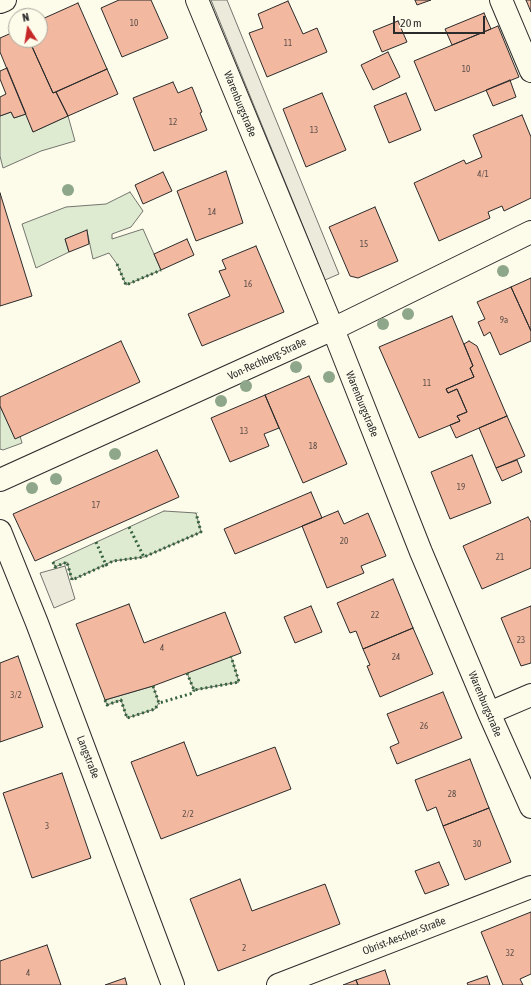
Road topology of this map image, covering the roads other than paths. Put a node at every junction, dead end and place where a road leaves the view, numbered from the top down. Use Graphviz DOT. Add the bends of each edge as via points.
graph roads {
  1 [pos="5,0"];
  2 [pos="197,0"];
  3 [pos="501,0"];
  4 [pos="0,2"];
  5 [pos="531,71"];
  6 [pos="531,232"];
  7 [pos="332,329"];
  8 [pos="0,480"];
  9 [pos="0,531"];
  10 [pos="531,695"];
  11 [pos="489,713"];
  12 [pos="531,807"];
  13 [pos="531,887"];
  14 [pos="173,985"];
  15 [pos="278,985"];
  1 -- 4 [label="street"];
  2 -- 7 [label="street, Warenburgstraße"];
  3 -- 5 [label="street"];
  6 -- 7 [label="street, Von-Rechberg-Straße"];
  7 -- 8 [label="street, Von-Rechberg-Straße"];
  7 -- 11 [label="street, Warenburgstraße" via="421,552"];
  9 -- 14 [label="street, Langstraße"];
  10 -- 11 [label="street"];
  11 -- 12 [label="street, Warenburgstraße"];
  13 -- 15 [label="street, Obrist-Aescher-Straße"];
}
